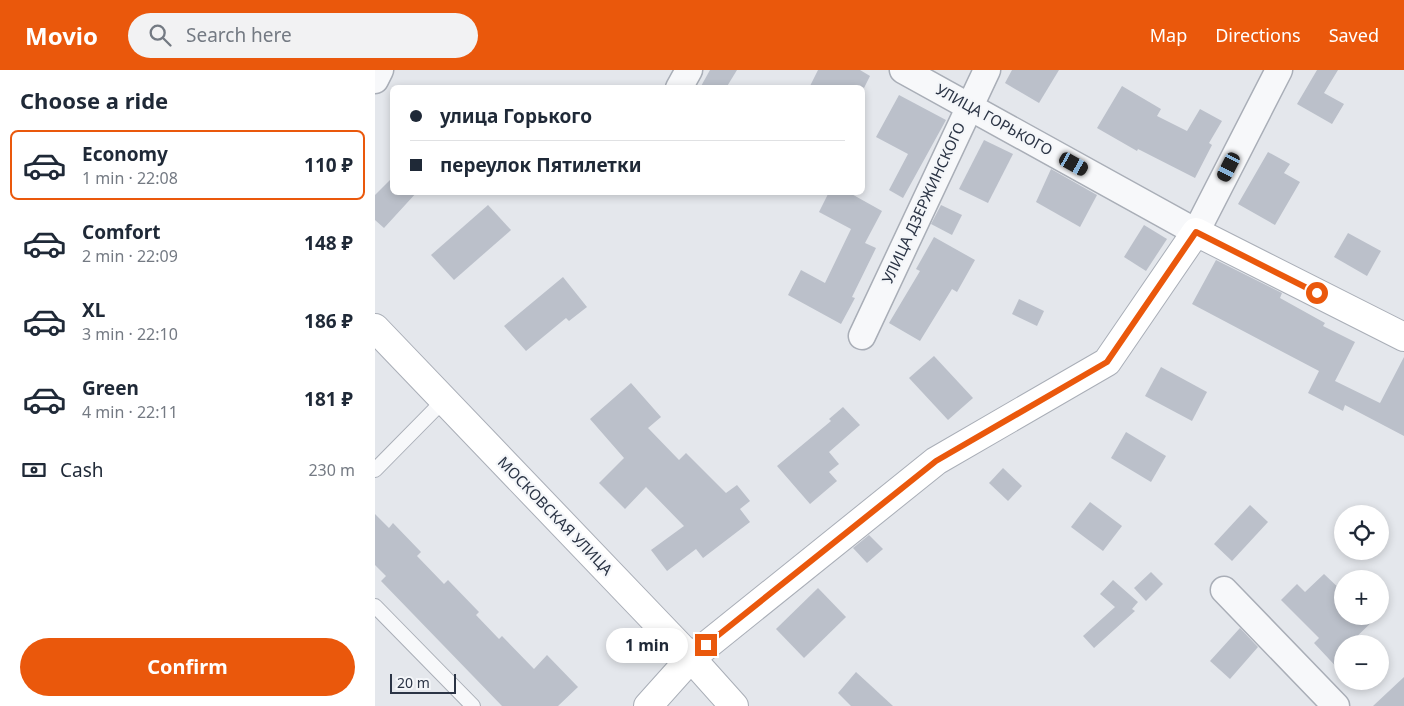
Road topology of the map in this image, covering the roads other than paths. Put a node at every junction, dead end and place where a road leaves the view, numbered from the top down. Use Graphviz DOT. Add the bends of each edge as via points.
graph roads {
  1 [pos="380,70"];
  2 [pos="689,70"];
  3 [pos="903,70"];
  4 [pos="987,70"];
  5 [pos="1279,70"];
  6 [pos="375,80"];
  7 [pos="681,85"];
  8 [pos="969,105"];
  9 [pos="1196,232"];
  10 [pos="375,328"];
  11 [pos="862,336"];
  12 [pos="1404,337"];
  13 [pos="444,400"];
  14 [pos="375,470"];
  15 [pos="1223,590"];
  16 [pos="375,606"];
  17 [pos="691,658"];
  18 [pos="473,706"];
  19 [pos="648,706"];
  20 [pos="734,706"];
  21 [pos="1336,706"];
  1 -- 6 [label="street"];
  2 -- 7 [label="street"];
  3 -- 8 [label="street, УЛИЦА ГОРЬКОГО"];
  4 -- 8 [label="street, УЛИЦА ДЗЕРЖИНСКОГО"];
  5 -- 9 [label="street"];
  8 -- 9 [label="street, УЛИЦА ГОРЬКОГО"];
  8 -- 11 [label="street, УЛИЦА ДЗЕРЖИНСКОГО"];
  9 -- 12 [label="street, УЛИЦА ГОРЬКОГО"];
  9 -- 17 [label="street" via="1107,362 936,461"];
  10 -- 13 [label="street, МОСКОВСКАЯ УЛИЦА"];
  13 -- 14 [label="lane"];
  13 -- 17 [label="street, МОСКОВСКАЯ УЛИЦА"];
  15 -- 21 [label="street"];
  16 -- 18 [label="lane"];
  17 -- 19 [label="street"];
  17 -- 20 [label="street, МОСКОВСКАЯ УЛИЦА"];
}
